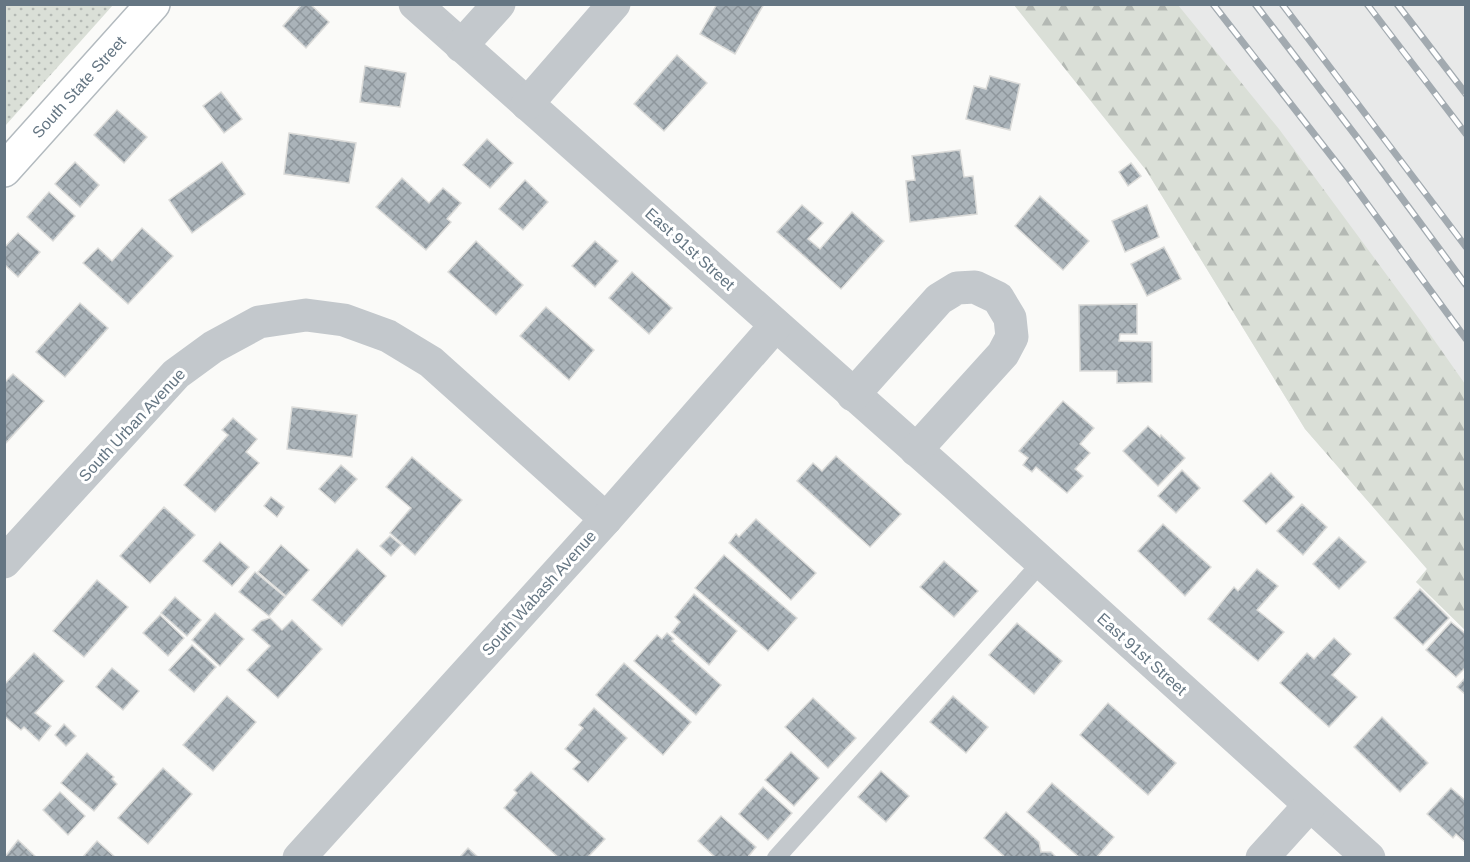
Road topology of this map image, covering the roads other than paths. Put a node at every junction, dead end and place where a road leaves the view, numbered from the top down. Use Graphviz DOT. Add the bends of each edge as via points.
graph roads {
  1 [pos="153,4"];
  2 [pos="415,4"];
  3 [pos="499,4"];
  4 [pos="614,4"];
  5 [pos="461,46"];
  6 [pos="527,104"];
  7 [pos="4,170"];
  8 [pos="775,326"];
  9 [pos="854,394"];
  10 [pos="916,450"];
  11 [pos="606,519"];
  12 [pos="4,562"];
  13 [pos="1041,562"];
  14 [pos="1310,805"];
  15 [pos="299,858"];
  16 [pos="776,858"];
  17 [pos="1262,858"];
  18 [pos="1369,858"];
  1 -- 7 [label="main road, South State Street"];
  2 -- 5 [label="street, East 91st Street"];
  3 -- 5 [label="street"];
  4 -- 6 [label="street"];
  5 -- 6 [label="street, East 91st Street"];
  6 -- 8 [label="street, East 91st Street"];
  8 -- 9 [label="street, East 91st Street"];
  8 -- 11 [label="street, South Wabash Avenue"];
  9 -- 10 [label="street, East 91st Street"];
  9 -- 10 [label="street" via="939,298 957,288 975,287 998,298 1010,318 1012,337 1003,354"];
  10 -- 13 [label="street, East 91st Street"];
  11 -- 12 [label="street, South Urban Avenue" via="431,362 388,336 344,320 306,315 259,322 213,347 176,375"];
  11 -- 15 [label="street, South Wabash Avenue"];
  13 -- 14 [label="street, East 91st Street"];
  13 -- 16 [label="lane"];
  14 -- 17 [label="street"];
  14 -- 18 [label="street, East 91st Street"];
}
